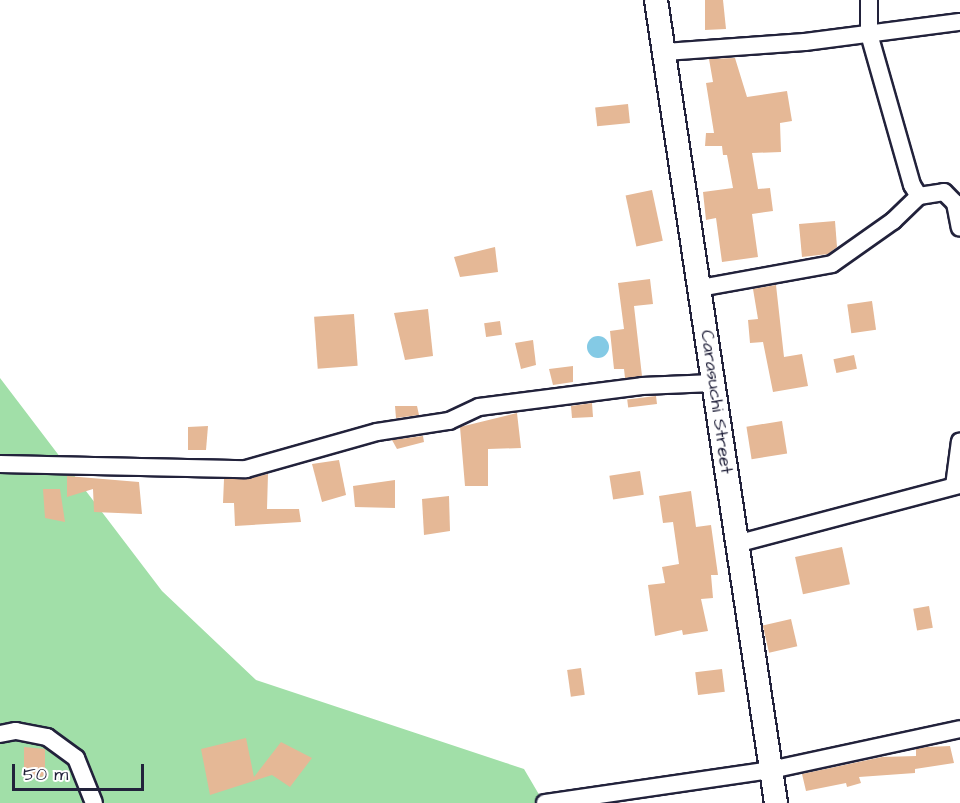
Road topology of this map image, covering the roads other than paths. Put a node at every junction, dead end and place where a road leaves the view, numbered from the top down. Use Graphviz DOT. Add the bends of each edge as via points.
graph roads {
  1 [pos="656,0"];
  2 [pos="869,0"];
  3 [pos="960,22"];
  4 [pos="869,34"];
  5 [pos="664,52"];
  6 [pos="919,196"];
  7 [pos="960,228"];
  8 [pos="700,288"];
  9 [pos="713,383"];
  10 [pos="960,441"];
  11 [pos="0,464"];
  12 [pos="957,485"];
  13 [pos="736,544"];
  14 [pos="960,729"];
  15 [pos="0,734"];
  16 [pos="771,770"];
  17 [pos="94,803"];
  18 [pos="545,803"];
  19 [pos="776,803"];
  1 -- 5 [label="street, Carasuchi Street"];
  2 -- 4 [label="street"];
  3 -- 4 [label="street"];
  4 -- 5 [label="street"];
  4 -- 6 [label="street" via="912,185"];
  5 -- 8 [label="street, Carasuchi Street"];
  6 -- 7 [label="street" via="944,192 955,203"];
  6 -- 8 [label="street" via="894,221 832,264"];
  8 -- 9 [label="street, Carasuchi Street"];
  9 -- 11 [label="street" via="642,386 478,407 449,421 377,432 246,469"];
  9 -- 13 [label="street, Carasuchi Street"];
  10 -- 12 [label="street"];
  12 -- 13 [label="street"];
  13 -- 16 [label="street, Carasuchi Street"];
  14 -- 16 [label="street"];
  15 -- 17 [label="street" via="16,731 47,737 76,758"];
  16 -- 18 [label="street"];
  16 -- 19 [label="street, Carasuchi Street"];
}
